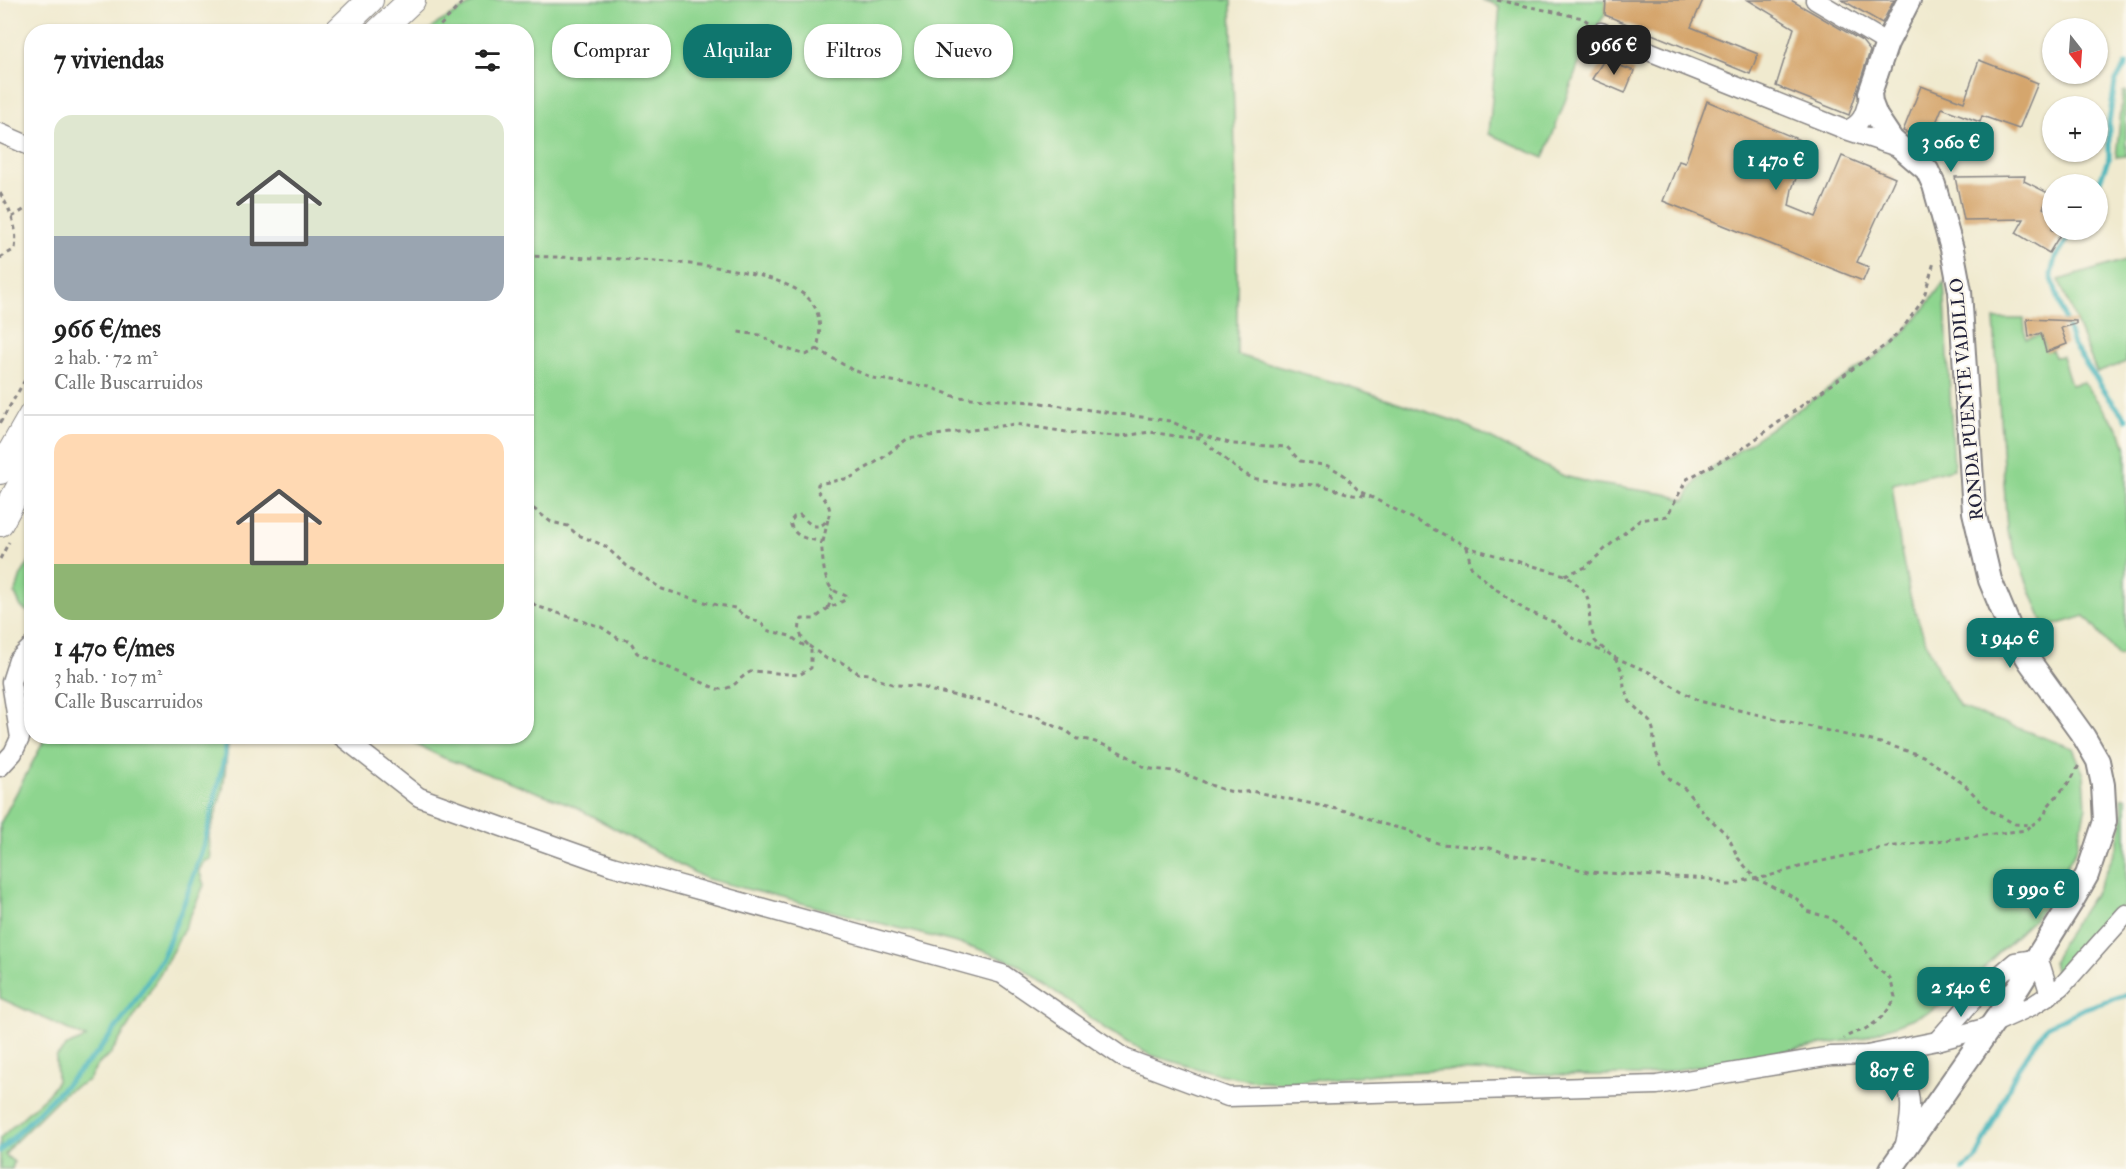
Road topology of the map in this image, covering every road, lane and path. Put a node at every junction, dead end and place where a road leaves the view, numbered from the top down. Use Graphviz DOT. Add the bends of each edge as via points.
graph roads {
  1 [pos="370,0"];
  2 [pos="411,0"];
  3 [pos="465,0"];
  4 [pos="1497,0"];
  5 [pos="1815,0"];
  6 [pos="1909,0"];
  7 [pos="345,24"];
  8 [pos="386,24"];
  9 [pos="442,24"];
  10 [pos="1601,32"];
  11 [pos="1887,43"];
  12 [pos="1870,93"];
  13 [pos="1846,130"];
  14 [pos="0,133"];
  15 [pos="24,144"];
  16 [pos="1905,150"];
  17 [pos="0,193"];
  18 [pos="24,210"];
  19 [pos="12,217"];
  20 [pos="1952,249"];
  21 [pos="534,256"];
  22 [pos="0,258"];
  23 [pos="738,332"];
  24 [pos="817,349"];
  25 [pos="24,382"];
  26 [pos="0,423"];
  27 [pos="24,429"];
  28 [pos="0,471"];
  29 [pos="24,479"];
  30 [pos="1369,496"];
  31 [pos="534,509"];
  32 [pos="829,517"];
  33 [pos="0,523"];
  34 [pos="822,544"];
  35 [pos="1467,547"];
  36 [pos="1564,575"];
  37 [pos="832,589"];
  38 [pos="534,604"];
  39 [pos="827,609"];
  40 [pos="809,646"];
  41 [pos="24,654"];
  42 [pos="1609,655"];
  43 [pos="2084,737"];
  44 [pos="351,744"];
  45 [pos="0,767"];
  46 [pos="2032,825"];
  47 [pos="1755,878"];
  48 [pos="2126,914"];
  49 [pos="2043,977"];
  50 [pos="1980,992"];
  51 [pos="1992,1024"];
  52 [pos="1937,1041"];
  53 [pos="1867,1054"];
  54 [pos="1834,1056"];
  55 [pos="1897,1162"];
  1 -- 7 [label="highway"];
  2 -- 8 [label="highway"];
  3 -- 9 [label="path"];
  4 -- 10 [label="path" via="1583,18"];
  5 -- 11 [label="street"];
  6 -- 11 [label="main road"];
  10 -- 13 [label="street"];
  11 -- 12 [label="main road"];
  12 -- 13 [label="street" via="1861,122"];
  12 -- 16 [label="main road, RONDA PUENTE VADILLO" via="1876,116 1892,140"];
  13 -- 16 [label="street"];
  14 -- 15 [label="street"];
  16 -- 20 [label="main road, RONDA PUENTE VADILLO" via="1927,170"];
  17 -- 19 [label="path"];
  18 -- 19 [label="path"];
  19 -- 22 [label="path" via="17,234 15,249"];
  20 -- 36 [label="path" via="1934,260 1923,300 1887,344 1739,451 1687,479 1667,516 1640,520 1586,567"];
  20 -- 43 [label="main road, RONDA PUENTE VADILLO" via="1960,291 1974,512 1990,580 2016,639"];
  21 -- 24 [label="path" via="719,267 782,282 807,298 817,311"];
  23 -- 24 [label="path" via="760,335 806,355"];
  24 -- 30 [label="path" via="873,378 930,387 956,397 1033,402 1170,421 1233,444 1287,447 1300,461 1329,466"];
  25 -- 26 [label="path"];
  27 -- 28 [label="highway"];
  29 -- 33 [label="highway"];
  30 -- 32 [label="path" via="1321,485 1252,478 1200,438 1150,432 1123,436 1080,434 1015,424 907,439 850,478 818,484 817,490 830,508"];
  30 -- 35 [label="path"];
  31 -- 40 [label="path" via="551,522 568,526 576,534 605,546 662,589 735,608 766,630"];
  32 -- 34 [label="path"];
  32 -- 34 [label="path" via="818,526 800,515 790,522 798,536"];
  34 -- 37 [label="path" via="823,563"];
  35 -- 36 [label="path"];
  35 -- 42 [label="path" via="1471,567 1493,587 1525,610 1554,622 1573,638"];
  36 -- 42 [label="path" via="1586,593 1595,641"];
  37 -- 39 [label="path"];
  37 -- 39 [label="path" via="846,596 845,600"];
  38 -- 40 [label="path" via="601,627 619,639 628,640 643,656 717,689 734,687 753,671 799,675 806,672 812,661"];
  39 -- 40 [label="path" via="814,619 802,619 801,638"];
  40 -- 47 [label="path" via="827,659 895,685 920,686 1039,717 1077,739 1089,739 1144,767 1180,772 1240,794 1251,791 1351,812 1441,844 1490,848 1600,873 1710,879 1727,885"];
  41 -- 45 [label="street" via="11,681 20,738"];
  42 -- 46 [label="path" via="1647,671 1699,701 1923,756 1964,784 1989,810 2015,824"];
  42 -- 47 [label="path" via="1621,667 1630,702 1650,722 1664,772 1728,836 1738,858"];
  43 -- 46 [label="path" via="2079,764 2071,780"];
  43 -- 49 [label="main road, RONDA PUENTE VADILLO" via="2098,761 2105,821 2087,875"];
  44 -- 54 [label="street" via="419,797 580,855 1002,974 1124,1058 1228,1097 1657,1085"];
  46 -- 47 [label="path" via="2026,830 1887,847"];
  47 -- 54 [label="path" via="1797,899 1806,911 1831,918 1860,941 1876,968 1890,978 1895,997 1886,1013 1867,1028 1846,1036"];
  48 -- 49 [label="street" via="2061,987"];
  49 -- 50 [label="street" via="2015,962"];
  49 -- 51 [label="main road, RONDA PUENTE VADILLO"];
  49 -- 51 [label="street" via="2032,1006"];
  50 -- 51 [label="street" via="1977,1011"];
  50 -- 52 [label="street"];
  51 -- 52 [label="street"];
  51 -- 55 [label="main road, RONDA PUENTE VADILLO"];
  52 -- 53 [label="street"];
  53 -- 54 [label="street"];
  53 -- 55 [label="street" via="1901,1076 1910,1097"];
}
